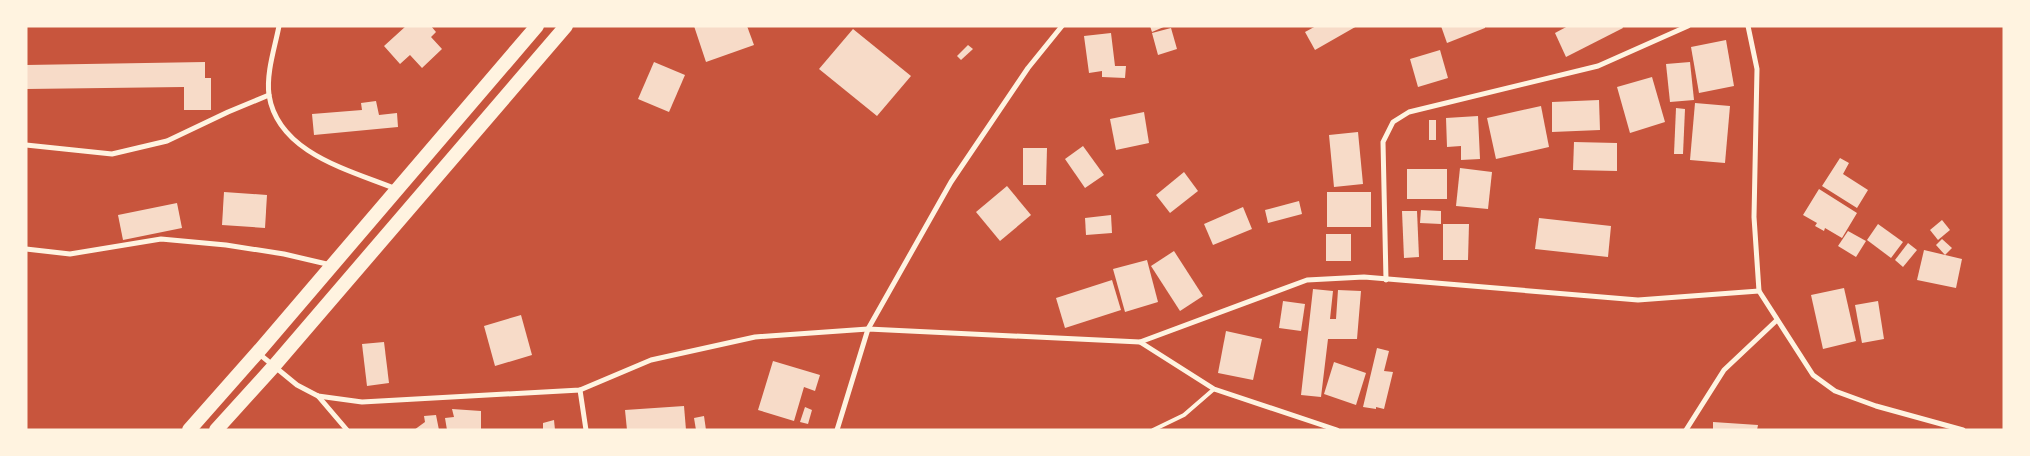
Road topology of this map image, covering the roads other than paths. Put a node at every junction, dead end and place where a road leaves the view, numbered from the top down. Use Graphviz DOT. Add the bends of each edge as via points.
graph roads {
  1 [pos="280,26"];
  2 [pos="537,26"];
  3 [pos="566,26"];
  4 [pos="1062,26"];
  5 [pos="1688,26"];
  6 [pos="1748,26"];
  7 [pos="269,94"];
  8 [pos="26,146"];
  9 [pos="396,190"];
  10 [pos="26,249"];
  11 [pos="331,265"];
  12 [pos="1386,280"];
  13 [pos="1759,291"];
  14 [pos="1776,320"];
  15 [pos="868,329"];
  16 [pos="1140,342"];
  17 [pos="258,352"];
  18 [pos="274,366"];
  19 [pos="1214,389"];
  20 [pos="580,390"];
  21 [pos="318,396"];
  22 [pos="189,430"];
  23 [pos="216,430"];
  24 [pos="347,430"];
  25 [pos="586,430"];
  26 [pos="837,430"];
  27 [pos="1154,430"];
  28 [pos="1337,430"];
  29 [pos="1686,430"];
  30 [pos="1963,430"];
  1 -- 7 [label="street"];
  2 -- 9 [label="highway"];
  3 -- 18 [label="highway"];
  4 -- 15 [label="street" via="1028,68 951,182"];
  5 -- 12 [label="street" via="1598,66 1409,112 1393,122 1384,142"];
  6 -- 13 [label="street" via="1757,69 1754,217"];
  7 -- 8 [label="street" via="167,141 112,154"];
  7 -- 9 [label="street" via="278,122 294,141 314,155"];
  9 -- 11 [label="highway"];
  10 -- 11 [label="street" via="70,254 161,239 226,245"];
  11 -- 17 [label="highway"];
  12 -- 13 [label="street" via="1638,300"];
  12 -- 16 [label="street" via="1364,277 1307,280"];
  13 -- 14 [label="street"];
  14 -- 29 [label="street" via="1724,370"];
  14 -- 30 [label="street" via="1813,375 1835,391"];
  15 -- 16 [label="street"];
  15 -- 20 [label="street" via="755,337 651,360"];
  15 -- 26 [label="street"];
  16 -- 19 [label="street"];
  17 -- 18 [label="street"];
  17 -- 22 [label="highway"];
  18 -- 21 [label="street" via="296,385"];
  18 -- 23 [label="highway"];
  19 -- 27 [label="lane" via="1184,415"];
  19 -- 28 [label="street"];
  20 -- 21 [label="street" via="362,402"];
  20 -- 25 [label="street"];
  21 -- 24 [label="street"];
}
